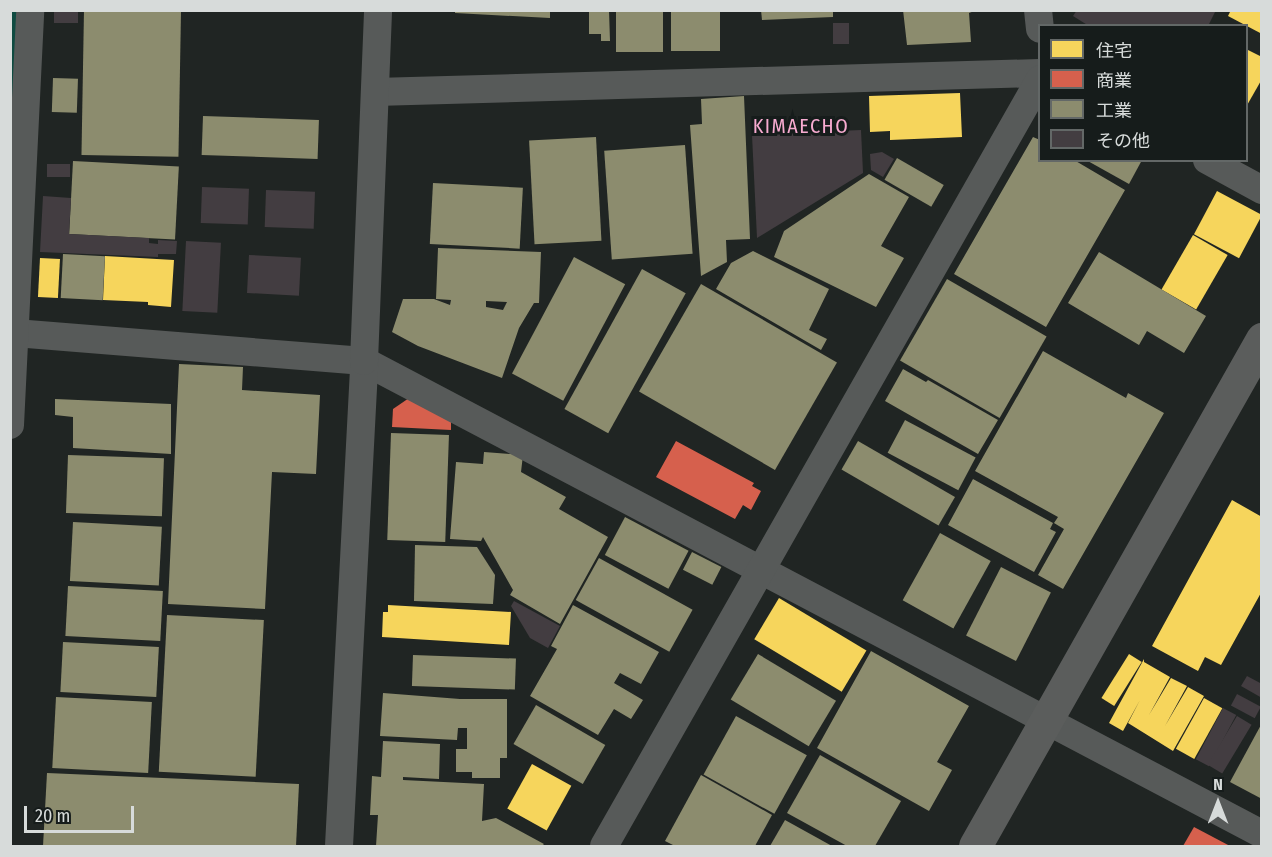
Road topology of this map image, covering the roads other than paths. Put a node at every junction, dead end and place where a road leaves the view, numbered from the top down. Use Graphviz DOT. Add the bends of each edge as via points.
graph roads {
  1 [pos="30,10"];
  2 [pos="378,10"];
  3 [pos="1038,73"];
  4 [pos="1038,83"];
  5 [pos="375,93"];
  6 [pos="1211,162"];
  7 [pos="1262,190"];
  8 [pos="15,333"];
  9 [pos="1262,339"];
  10 [pos="364,361"];
  11 [pos="10,425"];
  12 [pos="762,569"];
  13 [pos="1049,720"];
  14 [pos="1262,834"];
  15 [pos="339,846"];
  16 [pos="604,846"];
  17 [pos="975,846"];
  1 -- 8 [label="street"];
  2 -- 5 [label="street"];
  3 -- 5 [label="street"];
  4 -- 12 [label="street"];
  5 -- 10 [label="street"];
  6 -- 7 [label="street"];
  8 -- 10 [label="street"];
  8 -- 11 [label="street"];
  9 -- 13 [label="street"];
  10 -- 12 [label="street"];
  10 -- 15 [label="street"];
  12 -- 13 [label="street"];
  12 -- 16 [label="street"];
  13 -- 14 [label="street"];
  13 -- 17 [label="street"];
}
